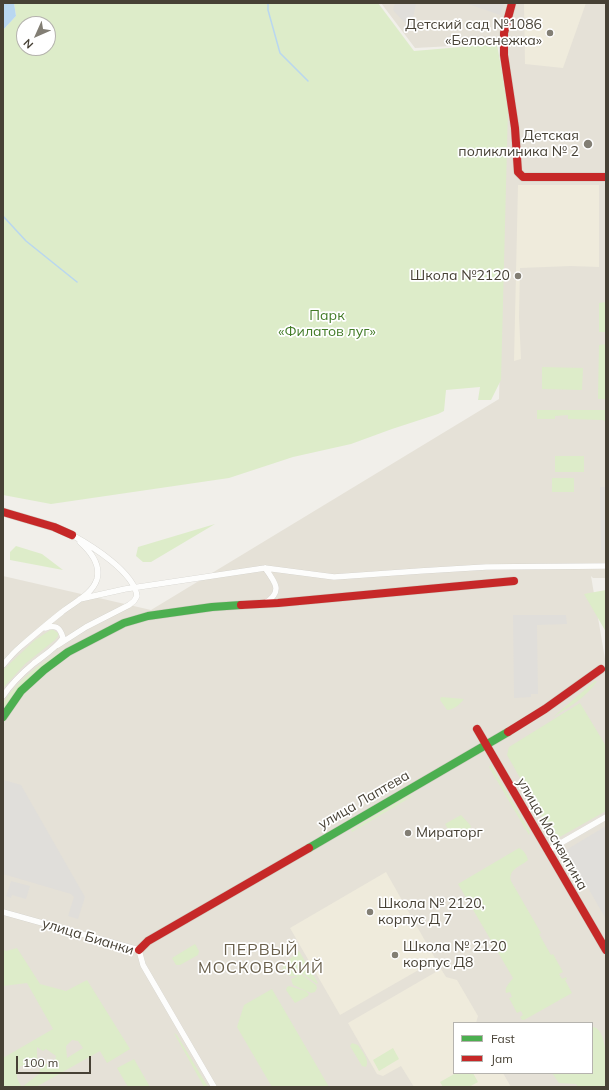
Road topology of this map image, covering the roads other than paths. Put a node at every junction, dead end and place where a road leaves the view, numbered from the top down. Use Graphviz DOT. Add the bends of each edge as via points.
graph roads {
  1 [pos="512,3"];
  2 [pos="606,177"];
  3 [pos="3,512"];
  4 [pos="72,535"];
  5 [pos="606,566"];
  6 [pos="265,568"];
  7 [pos="514,581"];
  8 [pos="80,599"];
  9 [pos="264,604"];
  10 [pos="44,628"];
  11 [pos="58,645"];
  12 [pos="3,665"];
  13 [pos="601,669"];
  14 [pos="4,693"];
  15 [pos="3,717"];
  16 [pos="477,729"];
  17 [pos="486,746"];
  18 [pos="606,817"];
  19 [pos="547,851"];
  20 [pos="3,912"];
  21 [pos="139,950"];
  22 [pos="606,950"];
  23 [pos="214,1087"];
  1 -- 2 [label="street" via="504,33 504,55 515,128 518,172 523,177"];
  3 -- 4 [label="street"];
  4 -- 8 [label="street" via="95,560 98,573 94,586"];
  4 -- 11 [label="street" via="109,559 134,586 137,596 129,605"];
  5 -- 6 [label="street" via="420,570 334,577"];
  6 -- 8 [label="street" via="125,589"];
  6 -- 9 [label="street" via="276,585 276,592"];
  7 -- 9 [label="street"];
  8 -- 10 [label="street"];
  9 -- 15 [label="street" via="212,607 148,616 124,623 68,652 44,670 21,691"];
  10 -- 11 [label="street" via="53,626 61,631 62,638"];
  10 -- 12 [label="street" via="18,648"];
  11 -- 14 [label="street" via="32,665"];
  13 -- 17 [label="street, улица Лаптева" via="546,709"];
  16 -- 17 [label="street, улица Москвитина"];
  17 -- 19 [label="street, улица Москвитина"];
  17 -- 21 [label="street, улица Лаптева" via="162,932"];
  18 -- 19 [label="street"];
  19 -- 22 [label="street, улица Москвитина"];
  20 -- 21 [label="street, улица Бианки"];
  21 -- 23 [label="street, улица Бианки" via="143,965"];
}
